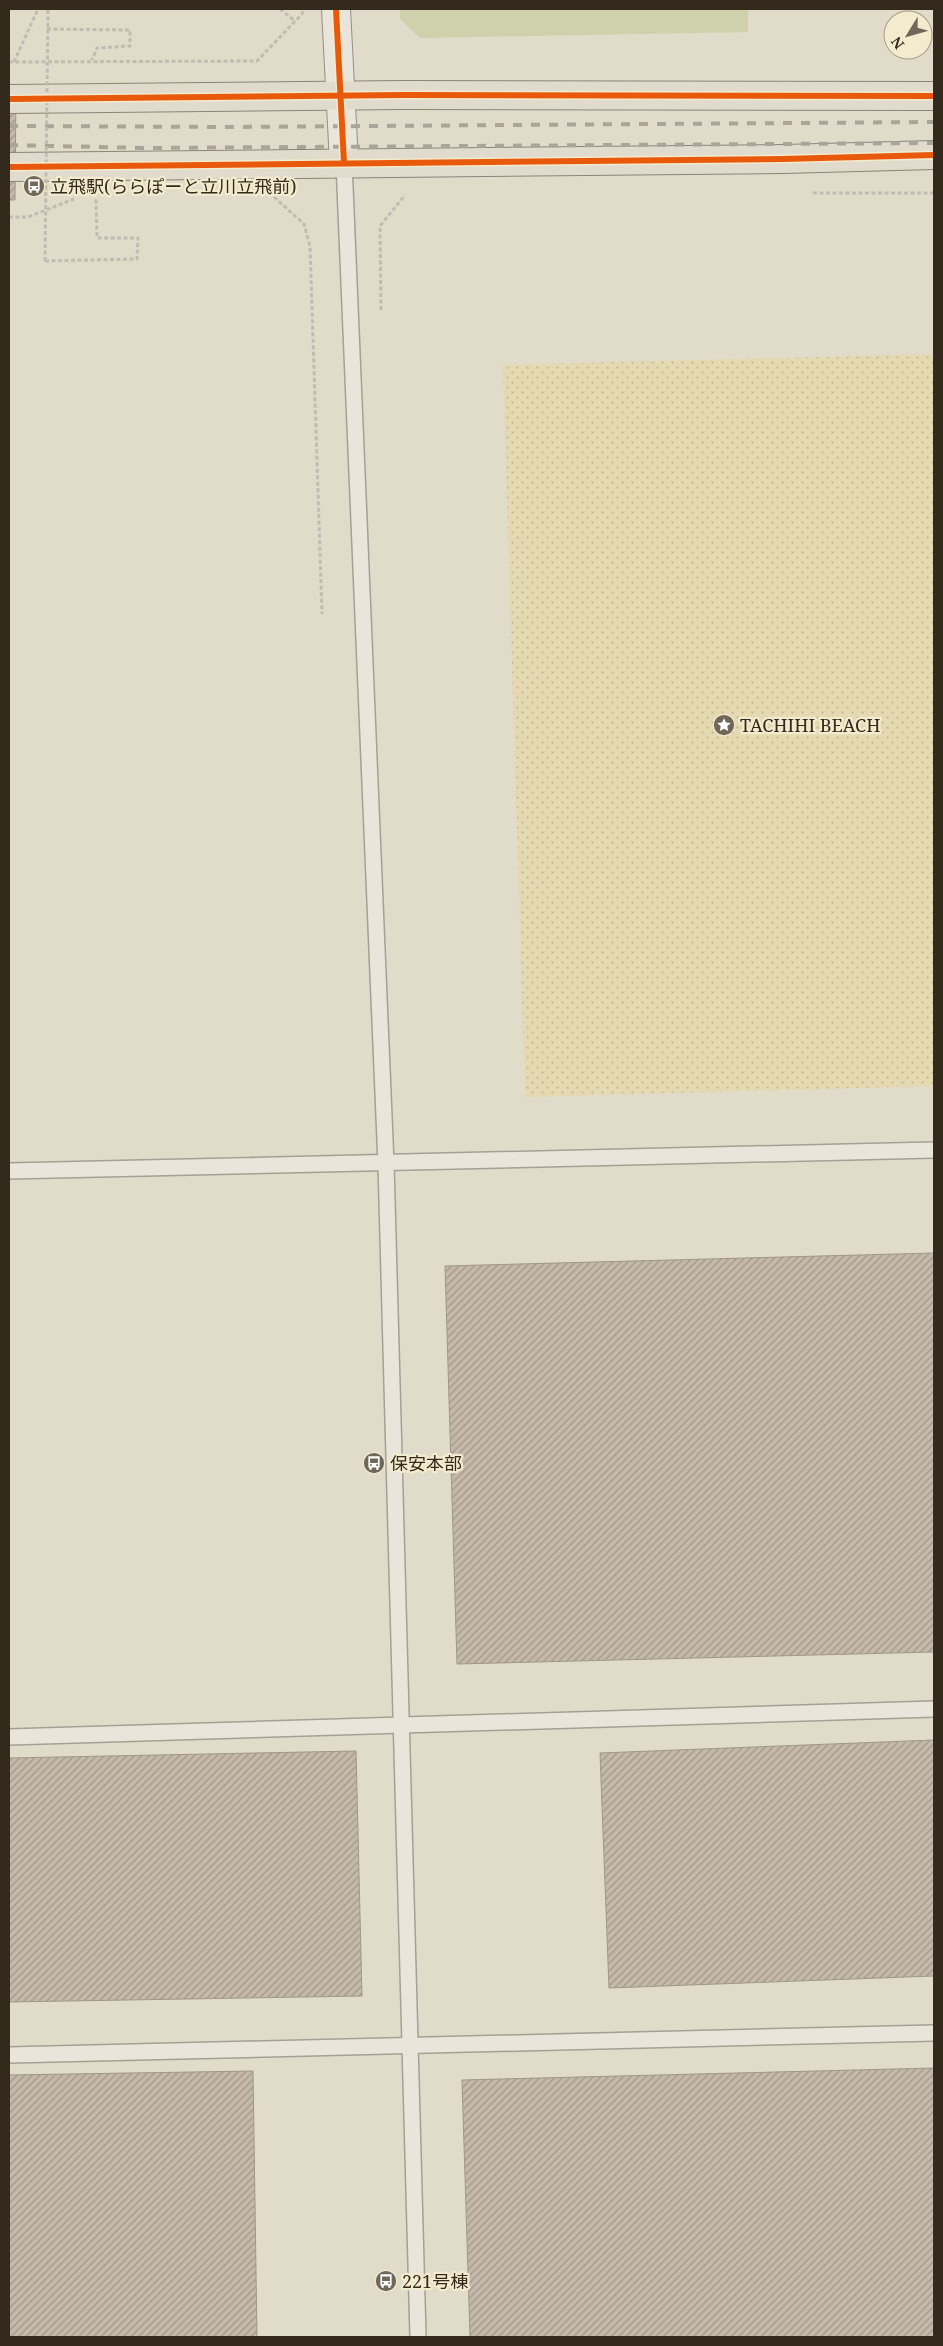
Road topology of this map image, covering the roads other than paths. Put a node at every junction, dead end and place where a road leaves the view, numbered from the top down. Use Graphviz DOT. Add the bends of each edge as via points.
graph roads {
  1 [pos="336,9"];
  2 [pos="339,95"];
  3 [pos="934,96"];
  4 [pos="9,99"];
  5 [pos="934,155"];
  6 [pos="344,163"];
  7 [pos="9,167"];
  8 [pos="934,1150"];
  9 [pos="386,1164"];
  10 [pos="9,1172"];
  11 [pos="934,1710"];
  12 [pos="402,1725"];
  13 [pos="9,1737"];
  14 [pos="934,2033"];
  15 [pos="410,2045"];
  16 [pos="9,2056"];
  17 [pos="418,2337"];
  1 -- 2 [label="street"];
  2 -- 3 [label="main road"];
  2 -- 4 [label="main road"];
  2 -- 6 [label="street"];
  5 -- 6 [label="main road"];
  6 -- 7 [label="main road"];
  6 -- 9 [label="lane"];
  8 -- 9 [label="lane"];
  9 -- 10 [label="lane"];
  9 -- 12 [label="lane"];
  11 -- 12 [label="lane"];
  12 -- 13 [label="lane"];
  12 -- 15 [label="lane"];
  14 -- 15 [label="lane"];
  15 -- 16 [label="lane"];
  15 -- 17 [label="lane"];
}
